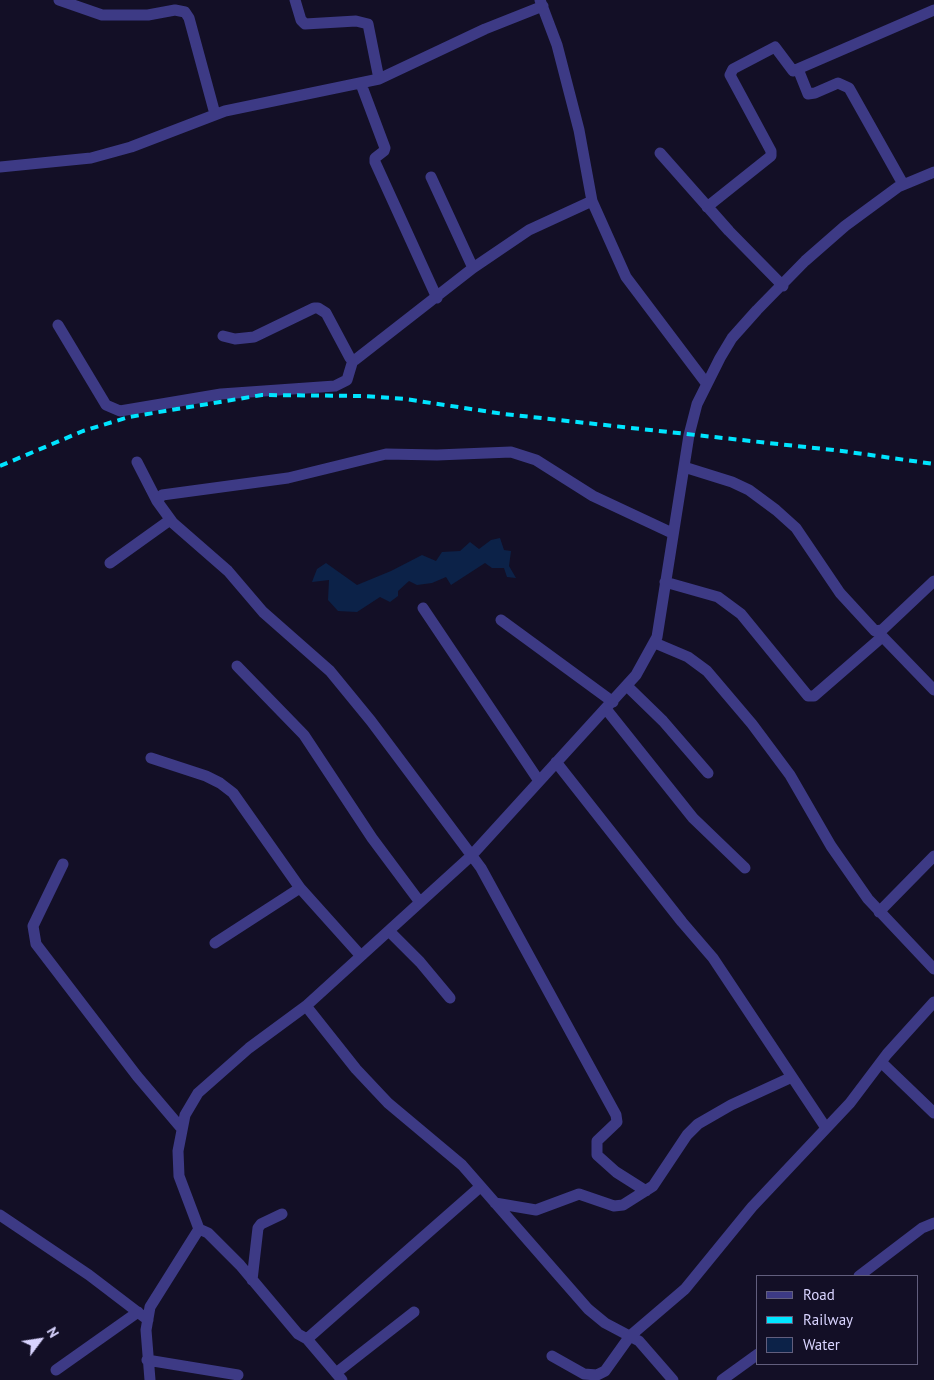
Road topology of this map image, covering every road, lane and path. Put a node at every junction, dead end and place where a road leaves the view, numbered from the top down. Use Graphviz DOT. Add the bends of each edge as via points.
graph roads {
  1 [pos="59,0"];
  2 [pos="295,0"];
  3 [pos="541,3"];
  4 [pos="934,10"];
  5 [pos="798,69"];
  6 [pos="379,79"];
  7 [pos="361,84"];
  8 [pos="215,114"];
  9 [pos="660,152"];
  10 [pos="0,167"];
  11 [pos="934,172"];
  12 [pos="431,177"];
  13 [pos="903,184"];
  14 [pos="592,201"];
  15 [pos="707,207"];
  16 [pos="474,268"];
  17 [pos="783,286"];
  18 [pos="437,298"];
  19 [pos="58,325"];
  20 [pos="223,336"];
  21 [pos="352,360"];
  22 [pos="706,383"];
  23 [pos="137,462"];
  24 [pos="684,467"];
  25 [pos="157,501"];
  26 [pos="170,520"];
  27 [pos="672,533"];
  28 [pos="110,563"];
  29 [pos="934,581"];
  30 [pos="665,582"];
  31 [pos="424,608"];
  32 [pos="501,620"];
  33 [pos="880,634"];
  34 [pos="655,643"];
  35 [pos="237,666"];
  36 [pos="627,686"];
  37 [pos="934,690"];
  38 [pos="610,705"];
  39 [pos="151,758"];
  40 [pos="556,762"];
  41 [pos="708,773"];
  42 [pos="539,781"];
  43 [pos="471,856"];
  44 [pos="934,856"];
  45 [pos="63,864"];
  46 [pos="745,868"];
  47 [pos="300,888"];
  48 [pos="419,901"];
  49 [pos="879,912"];
  50 [pos="389,930"];
  51 [pos="215,943"];
  52 [pos="361,956"];
  53 [pos="934,969"];
  54 [pos="450,998"];
  55 [pos="934,1002"];
  56 [pos="306,1006"];
  57 [pos="881,1062"];
  58 [pos="792,1077"];
  59 [pos="934,1114"];
  60 [pos="826,1128"];
  61 [pos="182,1129"];
  62 [pos="480,1187"];
  63 [pos="646,1191"];
  64 [pos="495,1203"];
  65 [pos="282,1214"];
  66 [pos="0,1215"];
  67 [pos="934,1223"];
  68 [pos="199,1228"];
  69 [pos="860,1275"];
  70 [pos="252,1280"];
  71 [pos="138,1312"];
  72 [pos="414,1312"];
  73 [pos="148,1320"];
  74 [pos="630,1336"];
  75 [pos="307,1339"];
  76 [pos="756,1355"];
  77 [pos="552,1356"];
  78 [pos="147,1360"];
  79 [pos="56,1370"];
  80 [pos="238,1375"];
  81 [pos="339,1377"];
  82 [pos="150,1380"];
  83 [pos="673,1380"];
  84 [pos="722,1380"];
  1 -- 8 [label="street" via="102,15 148,16 175,10 185,12"];
  2 -- 6 [label="street" via="305,24 356,20 368,24"];
  3 -- 6 [label="street"];
  3 -- 14 [label="street" via="557,45 579,130"];
  4 -- 5 [label="street"];
  5 -- 13 [label="street" via="808,94 838,83 849,88"];
  5 -- 15 [label="street" via="790,70 778,49 772,47 730,72 771,156"];
  6 -- 7 [label="street"];
  7 -- 8 [label="street" via="289,96"];
  7 -- 18 [label="street" via="385,148 375,162"];
  8 -- 10 [label="street" via="131,148 91,158"];
  9 -- 15 [label="street"];
  11 -- 13 [label="street"];
  12 -- 16 [label="street"];
  13 -- 17 [label="street" via="845,226 805,261"];
  14 -- 16 [label="street" via="529,230"];
  14 -- 22 [label="street" via="626,276"];
  15 -- 17 [label="street"];
  16 -- 18 [label="street"];
  17 -- 22 [label="street" via="732,338"];
  18 -- 21 [label="street" via="358,359"];
  19 -- 21 [label="street" via="106,405 120,412 221,394 335,386 347,380"];
  20 -- 21 [label="street" via="235,339 254,336 318,308 329,318"];
  22 -- 24 [label="street" via="689,435"];
  23 -- 25 [label="street"];
  24 -- 27 [label="street"];
  24 -- 33 [label="street" via="732,482 776,510 796,528 840,593"];
  25 -- 26 [label="street"];
  25 -- 27 [label="street" via="162,495 288,478 386,454 511,452 536,460 594,496"];
  26 -- 28 [label="street"];
  26 -- 43 [label="street" via="228,571 263,612 330,671"];
  27 -- 30 [label="street"];
  29 -- 33 [label="street"];
  30 -- 33 [label="street" via="718,597 741,614 808,696 814,696"];
  30 -- 34 [label="street"];
  31 -- 42 [label="street"];
  32 -- 38 [label="street"];
  33 -- 37 [label="street"];
  34 -- 36 [label="street" via="645,664"];
  34 -- 49 [label="street" via="688,657 707,671 752,724 790,775 831,846"];
  35 -- 48 [label="street" via="304,736 372,838"];
  36 -- 38 [label="street"];
  36 -- 41 [label="street"];
  38 -- 40 [label="street"];
  38 -- 46 [label="street" via="693,818"];
  39 -- 47 [label="street" via="220,782 233,794"];
  40 -- 42 [label="street"];
  40 -- 58 [label="street" via="713,958"];
  42 -- 43 [label="street"];
  43 -- 48 [label="street"];
  43 -- 63 [label="street" via="494,888 616,1114 617,1122 597,1141 597,1155"];
  44 -- 49 [label="street"];
  45 -- 61 [label="street" via="33,926 36,944"];
  47 -- 51 [label="street"];
  47 -- 52 [label="street"];
  48 -- 50 [label="street"];
  49 -- 53 [label="street"];
  50 -- 52 [label="street"];
  50 -- 54 [label="street"];
  52 -- 56 [label="street"];
  55 -- 57 [label="street"];
  56 -- 61 [label="street" via="248,1048 198,1093 185,1115"];
  56 -- 62 [label="street" via="375,1089 456,1160"];
  57 -- 59 [label="street"];
  57 -- 60 [label="street"];
  58 -- 60 [label="street"];
  58 -- 63 [label="street" via="698,1124"];
  60 -- 74 [label="street" via="752,1206 685,1289"];
  61 -- 68 [label="street" via="178,1151 179,1176"];
  62 -- 64 [label="street"];
  62 -- 75 [label="street"];
  63 -- 64 [label="street" via="623,1205 614,1206 580,1194 536,1210"];
  64 -- 74 [label="street" via="588,1309 605,1323"];
  65 -- 70 [label="street" via="258,1228"];
  66 -- 71 [label="street"];
  67 -- 69 [label="street" via="922,1228"];
  68 -- 70 [label="street" via="208,1233"];
  68 -- 73 [label="street" via="150,1307"];
  70 -- 75 [label="street" via="298,1334"];
  71 -- 73 [label="street"];
  71 -- 79 [label="street"];
  72 -- 81 [label="street"];
  73 -- 78 [label="street"];
  74 -- 77 [label="street" via="605,1371 597,1375 584,1374"];
  74 -- 83 [label="street" via="643,1345"];
  75 -- 81 [label="street"];
  76 -- 84 [label="street"];
  78 -- 80 [label="street"];
  78 -- 82 [label="street"];
}
